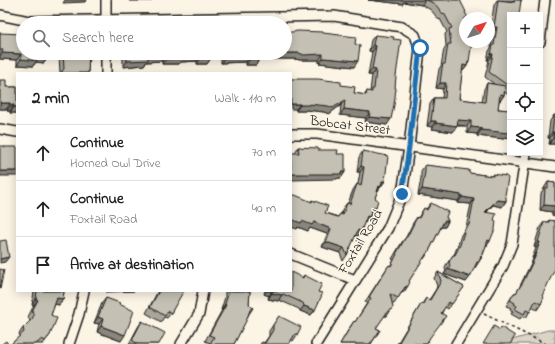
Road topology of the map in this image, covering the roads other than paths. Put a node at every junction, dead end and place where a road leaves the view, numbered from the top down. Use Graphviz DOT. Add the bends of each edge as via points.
graph roads {
  1 [pos="106,0"];
  2 [pos="545,0"];
  3 [pos="0,16"];
  4 [pos="106,16"];
  5 [pos="292,17"];
  6 [pos="543,17"];
  7 [pos="16,19"];
  8 [pos="106,60"];
  9 [pos="106,72"];
  10 [pos="0,129"];
  11 [pos="16,132"];
  12 [pos="292,134"];
  13 [pos="409,147"];
  14 [pos="526,156"];
  15 [pos="525,164"];
  16 [pos="555,167"];
  17 [pos="292,254"];
  18 [pos="355,280"];
  19 [pos="84,292"];
  20 [pos="203,292"];
  21 [pos="70,344"];
  22 [pos="181,344"];
  23 [pos="316,344"];
  24 [pos="456,344"];
  1 -- 4 [label="street"];
  2 -- 6 [label="street"];
  3 -- 7 [label="street, Foxtail Road"];
  5 -- 13 [label="street, Foxtail Road" via="334,16 402,26 415,35 420,48"];
  8 -- 9 [label="street"];
  10 -- 11 [label="street"];
  12 -- 13 [label="street, Bobcat Street" via="317,134"];
  13 -- 15 [label="street, Bobcat Street"];
  13 -- 18 [label="street, Foxtail Road" via="402,194 388,228"];
  14 -- 15 [label="street"];
  15 -- 16 [label="street, Bobcat Street"];
  15 -- 24 [label="street" via="512,244 503,266"];
  17 -- 18 [label="street"];
  18 -- 23 [label="street, Foxtail Road"];
  19 -- 21 [label="street"];
  20 -- 22 [label="street" via="199,314"];
}
